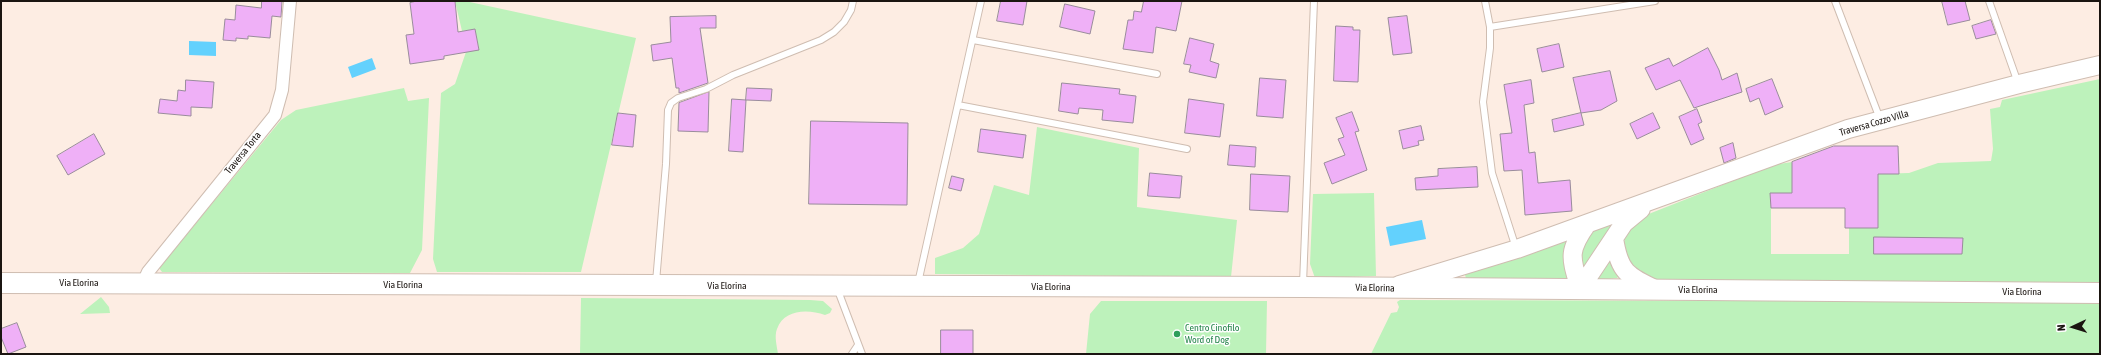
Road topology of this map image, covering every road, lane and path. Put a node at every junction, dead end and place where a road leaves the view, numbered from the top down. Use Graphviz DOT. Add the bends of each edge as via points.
graph roads {
  1 [pos="290,1"];
  2 [pos="854,1"];
  3 [pos="981,1"];
  4 [pos="1314,1"];
  5 [pos="1485,1"];
  6 [pos="1655,1"];
  7 [pos="1835,1"];
  8 [pos="1989,1"];
  9 [pos="1490,27"];
  10 [pos="973,40"];
  11 [pos="2100,65"];
  12 [pos="1157,74"];
  13 [pos="2019,84"];
  14 [pos="958,105"];
  15 [pos="1881,120"];
  16 [pos="1187,149"];
  17 [pos="1653,201"];
  18 [pos="1587,224"];
  19 [pos="1614,238"];
  20 [pos="1516,249"];
  21 [pos="1,283"];
  22 [pos="143,283"];
  23 [pos="656,286"];
  24 [pos="836,286"];
  25 [pos="917,286"];
  26 [pos="1303,287"];
  27 [pos="1388,288"];
  28 [pos="1580,289"];
  29 [pos="1658,290"];
  30 [pos="2100,293"];
  31 [pos="858,345"];
  32 [pos="852,354"];
  33 [pos="862,354"];
  1 -- 22 [label="street, Traversa Torta" via="282,90 275,114 148,272"];
  2 -- 23 [label="lane" via="844,22 821,40 671,103 668,110"];
  3 -- 10 [label="lane"];
  4 -- 26 [label="lane"];
  5 -- 9 [label="lane"];
  6 -- 9 [label="lane"];
  7 -- 15 [label="lane"];
  8 -- 13 [label="lane"];
  9 -- 20 [label="lane" via="1483,102 1492,172"];
  10 -- 12 [label="lane"];
  10 -- 14 [label="lane"];
  11 -- 13 [label="street, Traversa Cozzo Villa"];
  13 -- 15 [label="street, Traversa Cozzo Villa"];
  14 -- 16 [label="lane"];
  14 -- 25 [label="lane"];
  15 -- 17 [label="street, Traversa Cozzo Villa" via="1848,129"];
  17 -- 18 [label="street, Traversa Cozzo Villa"];
  17 -- 19 [label="street" via="1624,224"];
  18 -- 20 [label="street, Traversa Cozzo Villa"];
  18 -- 28 [label="street" via="1574,245 1571,258"];
  19 -- 28 [label="street"];
  19 -- 29 [label="street" via="1617,255 1632,279"];
  20 -- 27 [label="street, Traversa Cozzo Villa"];
  21 -- 22 [label="main road, Via Elorina"];
  22 -- 23 [label="main road, Via Elorina"];
  23 -- 24 [label="main road, Via Elorina"];
  24 -- 25 [label="main road, Via Elorina"];
  24 -- 31 [label="lane"];
  25 -- 26 [label="main road, Via Elorina"];
  26 -- 27 [label="main road, Via Elorina"];
  27 -- 28 [label="main road, Via Elorina"];
  28 -- 29 [label="main road, Via Elorina"];
  29 -- 30 [label="main road, Via Elorina"];
  31 -- 32 [label="lane"];
  31 -- 33 [label="lane"];
}
